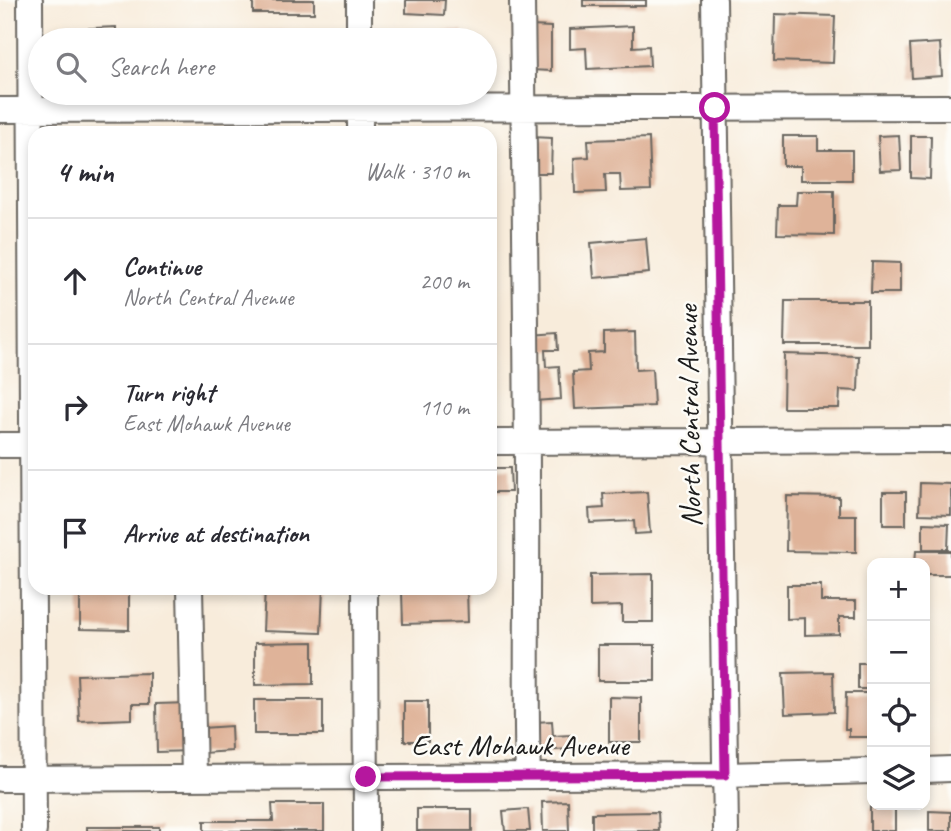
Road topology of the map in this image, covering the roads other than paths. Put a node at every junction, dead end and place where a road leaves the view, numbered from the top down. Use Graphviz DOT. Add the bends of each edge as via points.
graph roads {
  1 [pos="30,0"];
  2 [pos="359,0"];
  3 [pos="522,0"];
  4 [pos="714,0"];
  5 [pos="30,28"];
  6 [pos="359,28"];
  7 [pos="31,105"];
  8 [pos="951,107"];
  9 [pos="524,108"];
  10 [pos="715,108"];
  11 [pos="0,110"];
  12 [pos="31,110"];
  13 [pos="360,112"];
  14 [pos="31,126"];
  15 [pos="951,440"];
  16 [pos="497,442"];
  17 [pos="527,442"];
  18 [pos="721,442"];
  19 [pos="0,445"];
  20 [pos="28,445"];
  21 [pos="33,595"];
  22 [pos="190,595"];
  23 [pos="365,595"];
  24 [pos="951,769"];
  25 [pos="930,770"];
  26 [pos="867,771"];
  27 [pos="725,775"];
  28 [pos="528,776"];
  29 [pos="366,777"];
  30 [pos="194,778"];
  31 [pos="0,779"];
  32 [pos="34,779"];
  33 [pos="34,831"];
  34 [pos="366,831"];
  35 [pos="726,831"];
  1 -- 5 [label="street"];
  2 -- 6 [label="street"];
  3 -- 9 [label="street"];
  4 -- 10 [label="street, North Central Avenue"];
  7 -- 12 [label="street"];
  8 -- 10 [label="street"];
  9 -- 10 [label="street"];
  9 -- 13 [label="street"];
  9 -- 17 [label="street"];
  10 -- 18 [label="street, North Central Avenue"];
  11 -- 12 [label="street"];
  12 -- 13 [label="street"];
  12 -- 14 [label="street"];
  15 -- 18 [label="street"];
  16 -- 17 [label="street"];
  17 -- 18 [label="street"];
  17 -- 28 [label="street"];
  18 -- 27 [label="street, North Central Avenue"];
  19 -- 20 [label="street"];
  21 -- 32 [label="street"];
  22 -- 30 [label="street"];
  23 -- 29 [label="street"];
  24 -- 25 [label="street"];
  26 -- 27 [label="street, East Mohawk Avenue"];
  27 -- 28 [label="street, East Mohawk Avenue"];
  27 -- 35 [label="street, North Central Avenue"];
  28 -- 29 [label="street, East Mohawk Avenue"];
  29 -- 30 [label="street, East Mohawk Avenue"];
  29 -- 34 [label="street"];
  30 -- 32 [label="street, East Mohawk Avenue"];
  31 -- 32 [label="street, East Mohawk Avenue"];
  32 -- 33 [label="street"];
}
